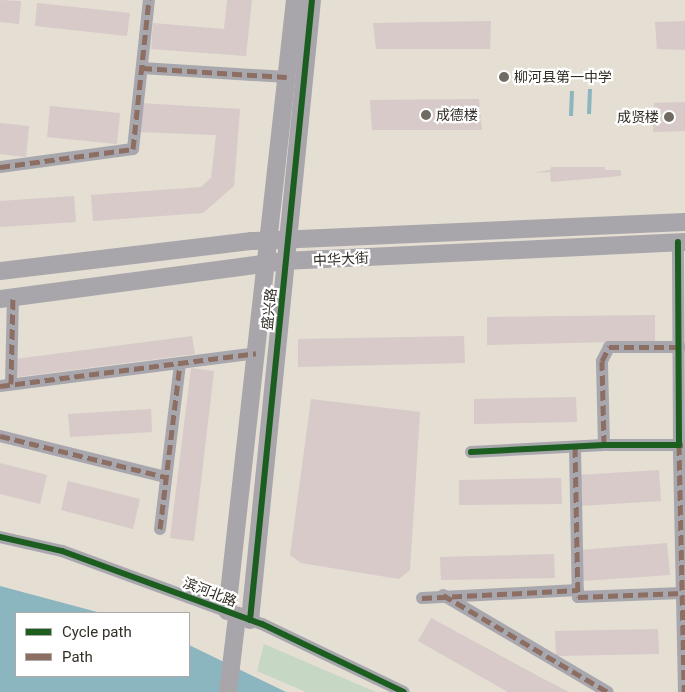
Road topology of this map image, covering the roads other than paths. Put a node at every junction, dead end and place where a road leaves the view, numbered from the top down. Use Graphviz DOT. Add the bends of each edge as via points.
graph roads {
  1 [pos="149,0"];
  2 [pos="295,0"];
  3 [pos="312,0"];
  4 [pos="142,68"];
  5 [pos="287,77"];
  6 [pos="0,167"];
  7 [pos="685,222"];
  8 [pos="269,241"];
  9 [pos="288,241"];
  10 [pos="681,242"];
  11 [pos="286,261"];
  12 [pos="266,264"];
  13 [pos="0,271"];
  14 [pos="7,298"];
  15 [pos="680,348"];
  16 [pos="256,353"];
  17 [pos="180,363"];
  18 [pos="6,385"];
  19 [pos="0,436"];
  20 [pos="604,445"];
  21 [pos="682,445"];
  22 [pos="575,447"];
  23 [pos="471,452"];
  24 [pos="166,477"];
  25 [pos="160,529"];
  26 [pos="0,537"];
  27 [pos="578,590"];
  28 [pos="682,593"];
  29 [pos="442,595"];
  30 [pos="422,598"];
  31 [pos="238,615"];
  32 [pos="228,692"];
  33 [pos="404,692"];
  34 [pos="608,692"];
  35 [pos="684,692"];
  1 -- 4 [label="street"];
  2 -- 5 [label="main road, 盛兴路"];
  3 -- 9 [label="main road, 盛兴路"];
  4 -- 5 [label="street"];
  4 -- 6 [label="street" via="133,149"];
  5 -- 8 [label="main road, 盛兴路"];
  7 -- 9 [label="main road, 中华大街"];
  8 -- 9 [label="main road, 中华大街"];
  8 -- 12 [label="main road, 盛兴路"];
  8 -- 13 [label="main road, 中华大街"];
  9 -- 11 [label="main road, 盛兴路"];
  10 -- 11 [label="main road, 中华大街"];
  10 -- 15 [label="street"];
  11 -- 12 [label="main road, 中华大街"];
  11 -- 31 [label="main road, 盛兴路"];
  12 -- 14 [label="main road, 中华大街"];
  12 -- 16 [label="main road, 盛兴路"];
  14 -- 18 [label="street"];
  15 -- 20 [label="street" via="609,347 602,361"];
  15 -- 21 [label="street"];
  16 -- 17 [label="street"];
  16 -- 31 [label="main road, 盛兴路"];
  17 -- 18 [label="street"];
  17 -- 24 [label="street"];
  19 -- 24 [label="street"];
  20 -- 21 [label="street"];
  20 -- 22 [label="street"];
  21 -- 28 [label="street"];
  22 -- 23 [label="street"];
  22 -- 27 [label="street"];
  24 -- 25 [label="street"];
  26 -- 31 [label="street, 滨河北路" via="62,551"];
  27 -- 28 [label="street" via="578,598"];
  27 -- 29 [label="street"];
  28 -- 35 [label="street"];
  29 -- 30 [label="street"];
  29 -- 34 [label="street"];
  31 -- 32 [label="main road"];
  31 -- 33 [label="street, 滨河北路"];
}
